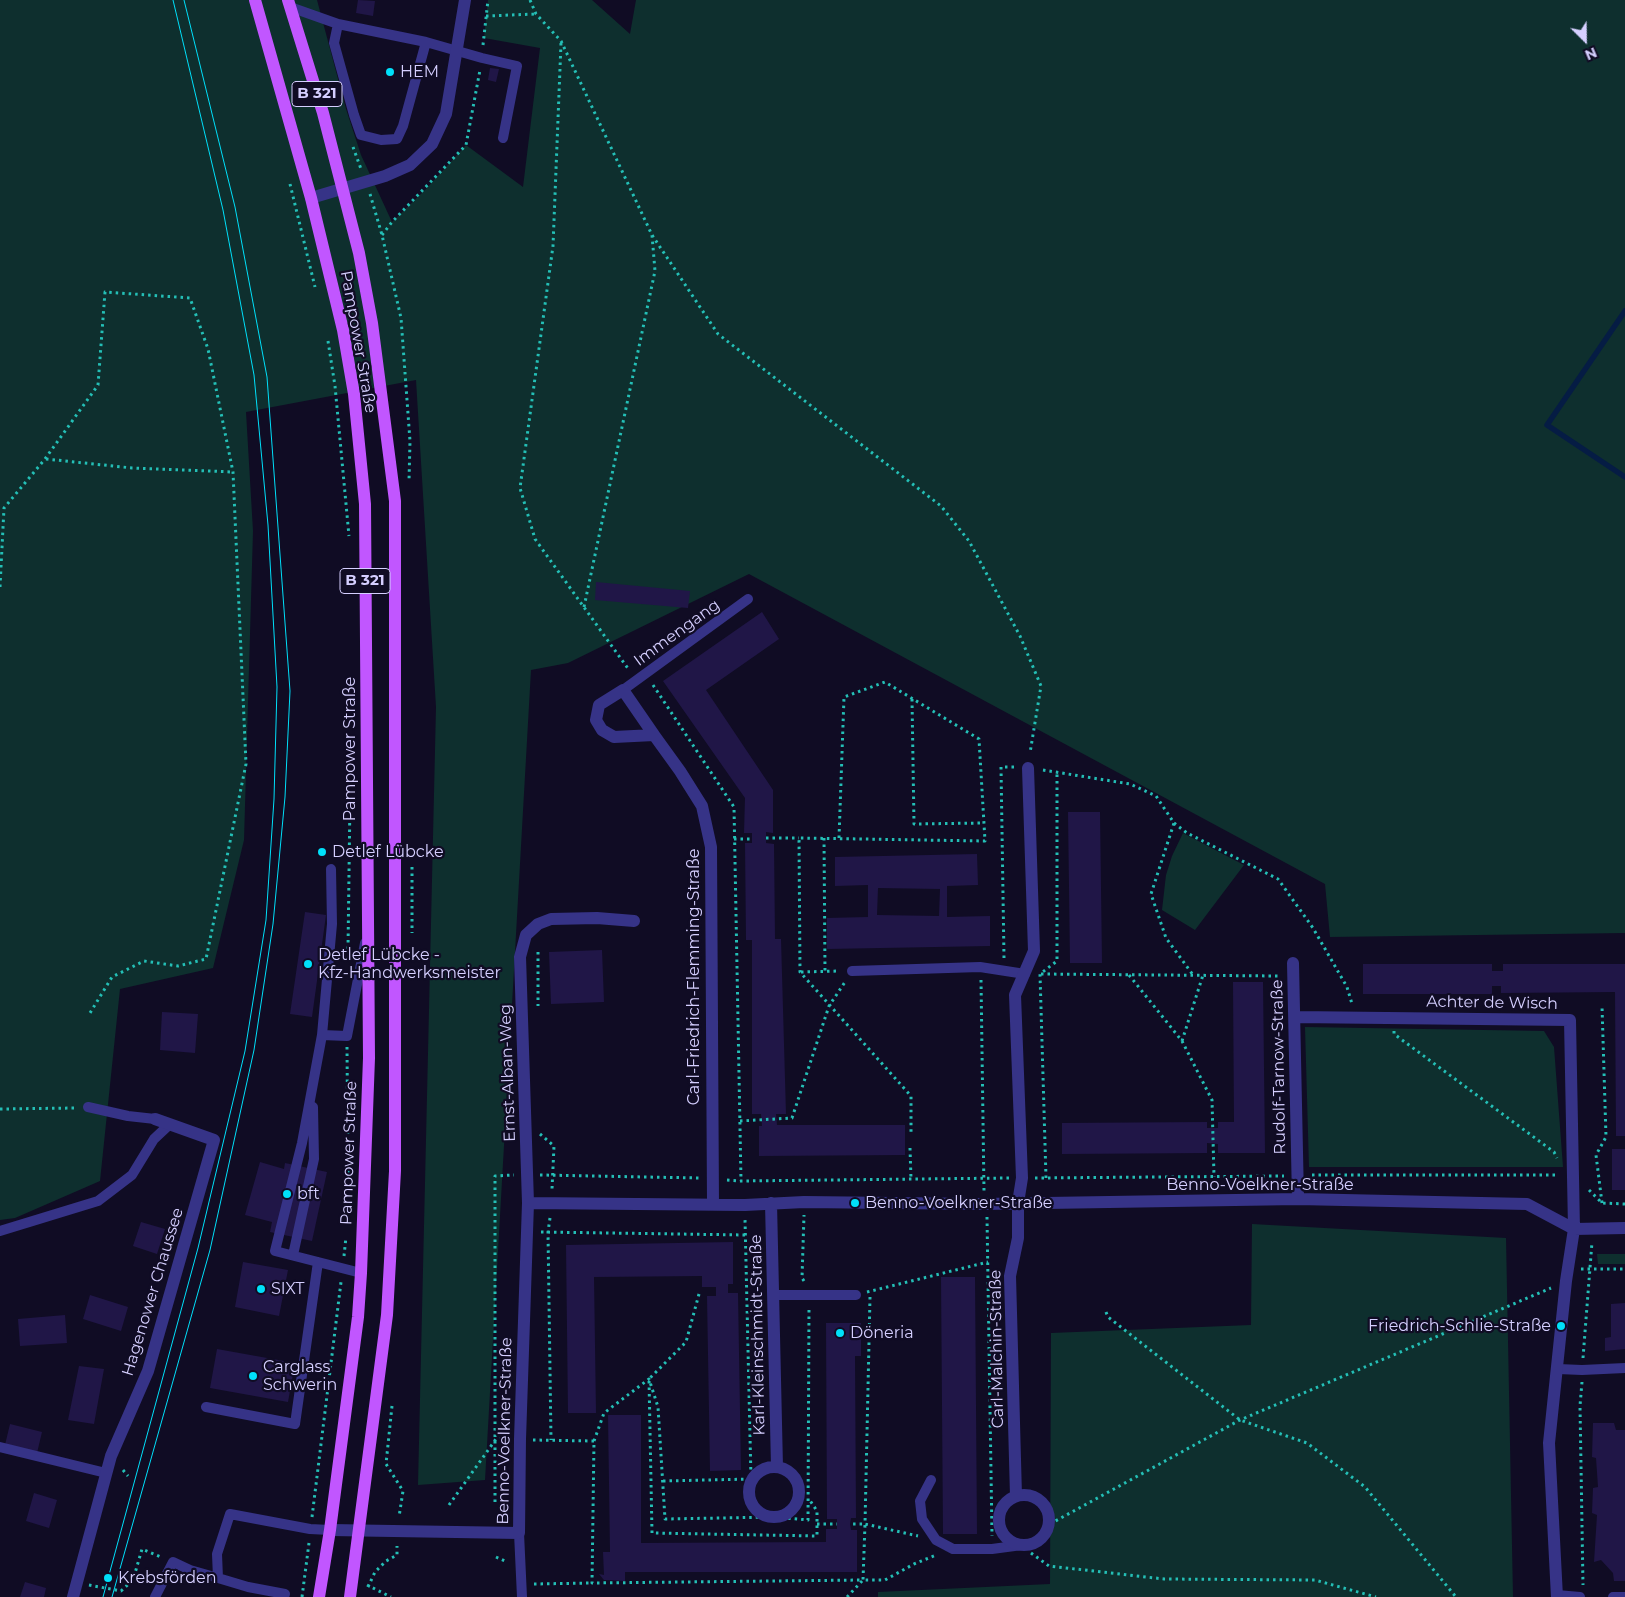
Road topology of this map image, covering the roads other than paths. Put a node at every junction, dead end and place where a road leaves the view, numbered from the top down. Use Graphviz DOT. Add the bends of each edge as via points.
graph roads {
  1 [pos="256,0"];
  2 [pos="465,0"];
  3 [pos="289,3"];
  4 [pos="338,24"];
  5 [pos="426,42"];
  6 [pos="456,50"];
  7 [pos="503,138"];
  8 [pos="343,189"];
  9 [pos="311,198"];
  10 [pos="748,599"];
  11 [pos="623,690"];
  12 [pos="654,735"];
  13 [pos="1028,768"];
  14 [pos="331,869"];
  15 [pos="634,921"];
  16 [pos="368,927"];
  17 [pos="1294,970"];
  18 [pos="852,971"];
  19 [pos="1025,974"];
  20 [pos="1295,1017"];
  21 [pos="322,1035"];
  22 [pos="312,1086"];
  23 [pos="88,1107"];
  24 [pos="155,1118"];
  25 [pos="170,1124"];
  26 [pos="1298,1199"];
  27 [pos="528,1203"];
  28 [pos="771,1203"];
  29 [pos="1018,1203"];
  30 [pos="713,1204"];
  31 [pos="1625,1228"];
  32 [pos="1574,1229"];
  33 [pos="0,1231"];
  34 [pos="293,1255"];
  35 [pos="318,1262"];
  36 [pos="361,1273"];
  37 [pos="773,1295"];
  38 [pos="856,1295"];
  39 [pos="1625,1368"];
  40 [pos="1558,1369"];
  41 [pos="206,1407"];
  42 [pos="0,1447"];
  43 [pos="777,1467"];
  44 [pos="106,1473"];
  45 [pos="931,1480"];
  46 [pos="1016,1496"];
  47 [pos="330,1530"];
  48 [pos="358,1531"];
  49 [pos="519,1533"];
  50 [pos="1022,1545"];
  51 [pos="218,1578"];
  52 [pos="1581,1592"];
  53 [pos="1557,1596"];
  54 [pos="73,1597"];
  55 [pos="155,1597"];
  56 [pos="284,1597"];
  57 [pos="319,1597"];
  58 [pos="350,1597"];
  59 [pos="522,1597"];
  60 [pos="1613,1597"];
  61 [pos="1625,1597"];
  1 -- 9 [label="main road, Pampower Straße / B 321"];
  2 -- 6 [label="street"];
  3 -- 4 [label="lane"];
  3 -- 8 [label="main road, Pampower Straße / B 321"];
  4 -- 5 [label="lane"];
  4 -- 5 [label="lane" via="334,43 361,135 381,140 397,139 403,126"];
  5 -- 6 [label="lane"];
  6 -- 7 [label="lane" via="517,66"];
  6 -- 8 [label="street" via="446,114 432,144 410,165"];
  8 -- 9 [label="street"];
  8 -- 48 [label="main road, Pampower Straße / B 321" via="372,323 394,501 395,1172 387,1316"];
  9 -- 16 [label="main road, Pampower Straße / B 321" via="343,330 354,394 365,504"];
  10 -- 11 [label="lane, Immengang"];
  11 -- 12 [label="street, Carl-Friedrich-Flemming-Straße"];
  11 -- 12 [label="street" via="599,705 596,720 602,730 614,737"];
  12 -- 30 [label="street, Carl-Friedrich-Flemming-Straße" via="702,806 711,847"];
  13 -- 19 [label="street, Carl-Malchin-Straße" via="1034,951"];
  14 -- 21 [label="lane" via="332,924"];
  15 -- 27 [label="street, Ernst-Alban-Weg" via="551,919 538,924 526,935 520,957"];
  16 -- 21 [label="lane" via="347,1036"];
  16 -- 36 [label="main road, Pampower Straße / B 321" via="369,1058"];
  17 -- 20 [label="street, Rudolf-Tarnow-Straße"];
  18 -- 19 [label="lane" via="980,967"];
  19 -- 29 [label="street, Carl-Malchin-Straße" via="1015,995 1022,1178"];
  20 -- 26 [label="street, Rudolf-Tarnow-Straße"];
  20 -- 32 [label="street, Achter de Wisch" via="1570,1020"];
  21 -- 22 [label="lane"];
  22 -- 34 [label="lane" via="314,1159"];
  22 -- 34 [label="lane" via="302,1143 275,1250"];
  23 -- 24 [label="lane"];
  24 -- 25 [label="street, Hagenower Chaussee"];
  25 -- 33 [label="lane" via="154,1139 132,1176 98,1201"];
  25 -- 44 [label="street, Hagenower Chaussee" via="214,1140 148,1371"];
  26 -- 29 [label="street, Benno-Voelkner-Straße"];
  26 -- 32 [label="street, Benno-Voelkner-Straße" via="1527,1204"];
  27 -- 30 [label="street, Benno-Voelkner-Straße"];
  27 -- 49 [label="street, Benno-Voelkner-Straße"];
  28 -- 29 [label="street, Benno-Voelkner-Straße"];
  28 -- 30 [label="street, Benno-Voelkner-Straße"];
  28 -- 37 [label="street, Karl-Kleinschmidt-Straße"];
  29 -- 46 [label="street, Carl-Malchin-Straße" via="1018,1238 1010,1276"];
  31 -- 32 [label="street"];
  32 -- 40 [label="street"];
  34 -- 35 [label="lane"];
  35 -- 36 [label="lane"];
  35 -- 41 [label="lane" via="295,1424"];
  36 -- 47 [label="main road, Pampower Straße / B 321"];
  37 -- 38 [label="lane"];
  37 -- 43 [label="street, Karl-Kleinschmidt-Straße"];
  39 -- 40 [label="lane"];
  40 -- 53 [label="street" via="1549,1443"];
  42 -- 44 [label="lane"];
  43 -- 43 [label="street" via="792,1474 799,1497 790,1511 775,1517 760,1513 750,1502 748,1494 751,1479 762,1469"];
  44 -- 54 [label="street, Hagenower Chaussee"];
  45 -- 50 [label="lane" via="920,1500 922,1518 936,1540 953,1549"];
  46 -- 50 [label="street" via="1003,1506 999,1523 1006,1538"];
  46 -- 50 [label="street" via="1025,1494 1041,1500 1050,1515 1048,1531 1037,1542"];
  47 -- 48 [label="street, Benno-Voelkner-Straße"];
  47 -- 51 [label="lane" via="230,1514 217,1554"];
  47 -- 57 [label="main road, Pampower Straße / B 321"];
  48 -- 49 [label="street, Benno-Voelkner-Straße"];
  48 -- 58 [label="main road, Pampower Straße / B 321"];
  49 -- 59 [label="lane"];
  51 -- 55 [label="lane" via="173,1562"];
  51 -- 56 [label="lane" via="248,1588 285,1594"];
  52 -- 53 [label="lane"];
  60 -- 61 [label="lane"];
}
